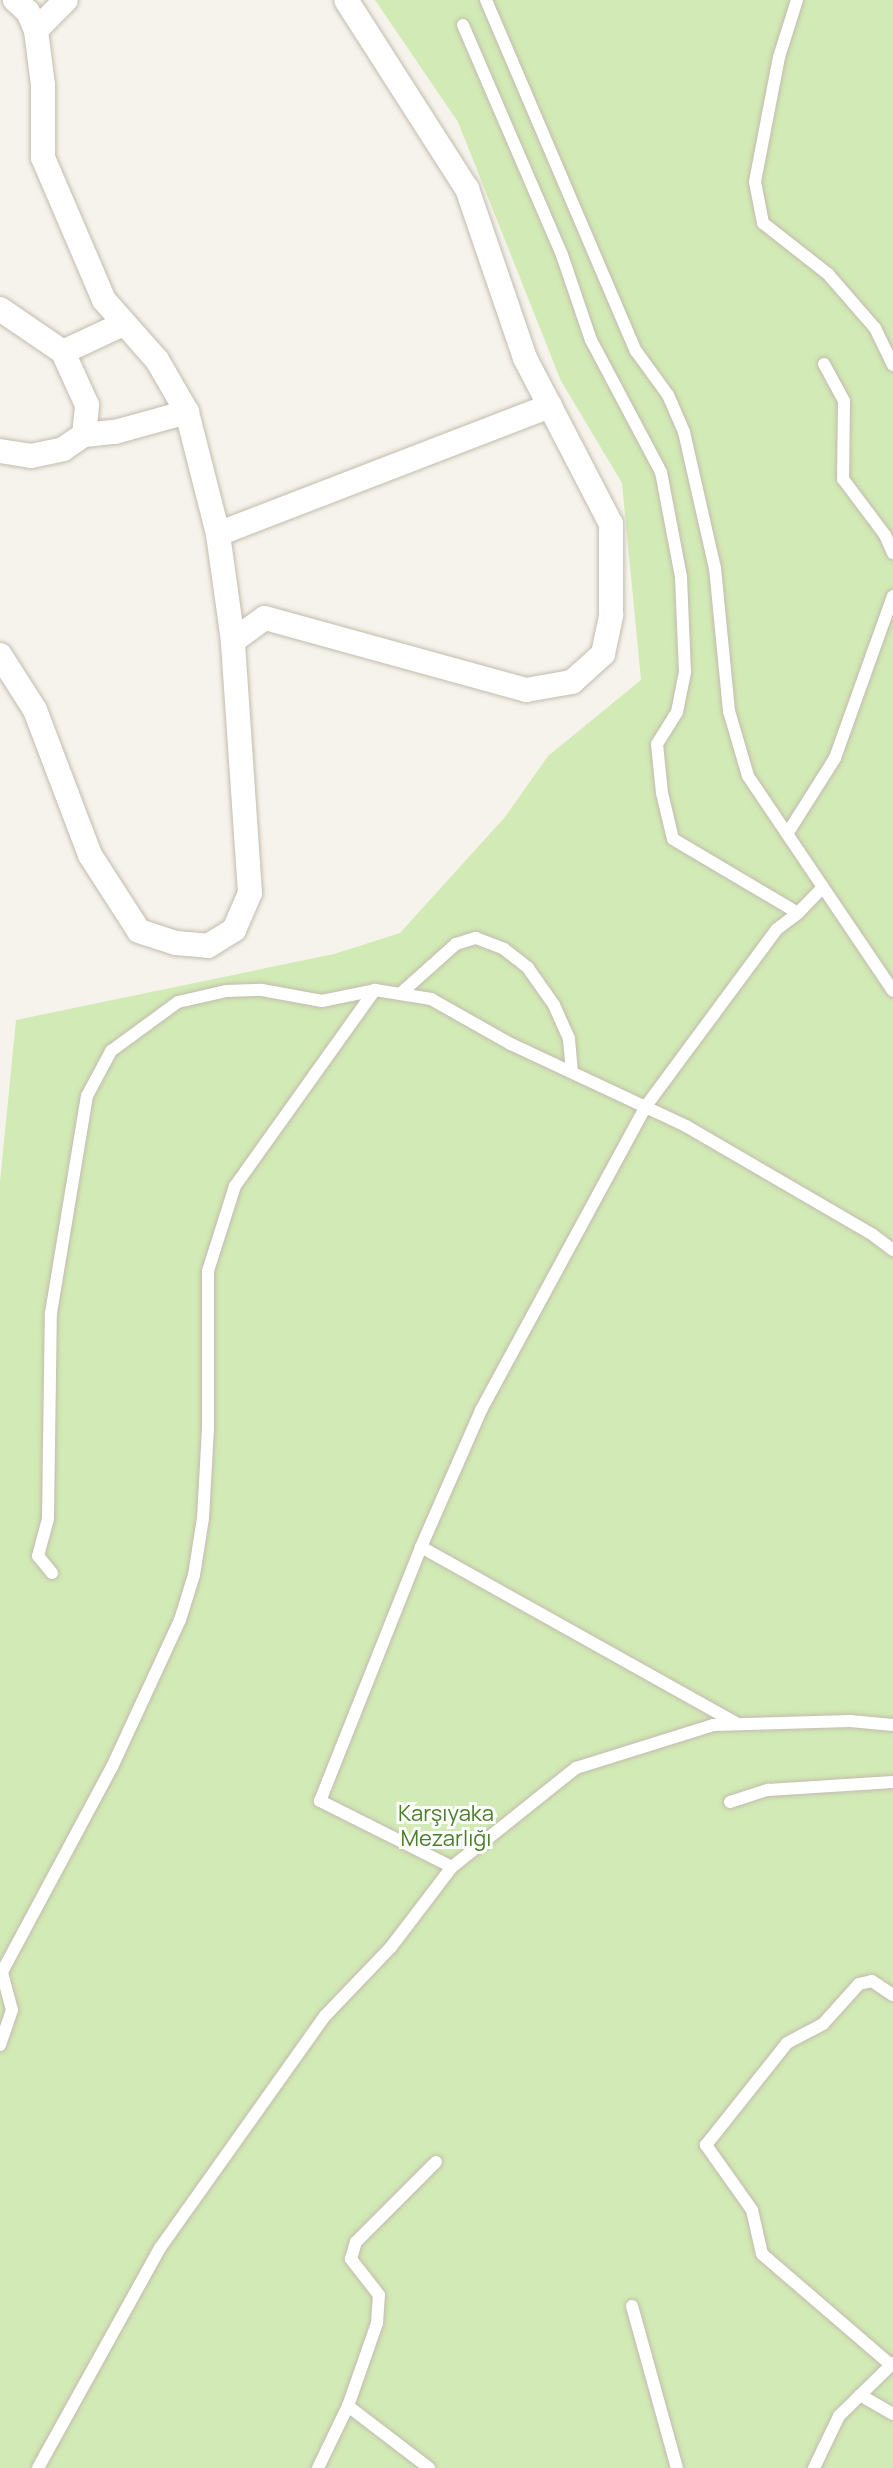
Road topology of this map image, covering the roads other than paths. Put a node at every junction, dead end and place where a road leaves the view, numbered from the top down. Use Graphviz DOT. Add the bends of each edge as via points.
graph roads {
  1 [pos="15,0"];
  2 [pos="66,0"];
  3 [pos="346,0"];
  4 [pos="486,0"];
  5 [pos="797,0"];
  6 [pos="463,25"];
  7 [pos="36,30"];
  8 [pos="0,309"];
  9 [pos="123,324"];
  10 [pos="63,352"];
  11 [pos="824,364"];
  12 [pos="893,365"];
  13 [pos="550,406"];
  14 [pos="187,412"];
  15 [pos="84,435"];
  16 [pos="0,451"];
  17 [pos="218,534"];
  18 [pos="893,553"];
  19 [pos="893,596"];
  20 [pos="233,641"];
  21 [pos="0,655"];
  22 [pos="787,834"];
  23 [pos="823,887"];
  24 [pos="798,913"];
  25 [pos="375,990"];
  26 [pos="893,991"];
  27 [pos="400,994"];
  28 [pos="572,1072"];
  29 [pos="646,1106"];
  30 [pos="893,1250"];
  31 [pos="421,1547"];
  32 [pos="52,1573"];
  33 [pos="739,1724"];
  34 [pos="893,1725"];
  35 [pos="893,1782"];
  36 [pos="730,1802"];
  37 [pos="452,1867"];
  38 [pos="893,1995"];
  39 [pos="4,1998"];
  40 [pos="0,2045"];
  41 [pos="436,2162"];
  42 [pos="632,2306"];
  43 [pos="892,2364"];
  44 [pos="860,2395"];
  45 [pos="348,2406"];
  46 [pos="893,2414"];
  47 [pos="38,2468"];
  48 [pos="318,2468"];
  49 [pos="429,2468"];
  50 [pos="677,2468"];
  51 [pos="814,2468"];
  1 -- 7 [label="street"];
  2 -- 7 [label="street"];
  3 -- 13 [label="street" via="467,189 525,358"];
  4 -- 22 [label="lane" via="636,351 668,395 684,432 715,568 729,711 748,776"];
  5 -- 12 [label="lane" via="779,57 755,182 763,223 828,274 875,328"];
  6 -- 24 [label="lane" via="562,255 591,340 661,472 681,577 685,672 677,712 657,744 673,839"];
  7 -- 9 [label="street" via="43,158 87,266"];
  8 -- 10 [label="street"];
  9 -- 10 [label="street"];
  9 -- 14 [label="street" via="157,360"];
  10 -- 15 [label="street" via="87,405"];
  11 -- 18 [label="lane" via="844,401 843,479"];
  13 -- 17 [label="street"];
  13 -- 20 [label="street" via="611,524 611,615 603,654 572,682 526,690 265,618"];
  14 -- 15 [label="street"];
  14 -- 17 [label="street"];
  15 -- 16 [label="street" via="63,449 31,456"];
  17 -- 20 [label="street"];
  19 -- 22 [label="lane" via="835,758"];
  20 -- 21 [label="street" via="250,893 234,930 208,946 139,931 90,855 35,710"];
  22 -- 23 [label="lane"];
  23 -- 24 [label="lane"];
  23 -- 26 [label="lane"];
  24 -- 29 [label="lane" via="777,929"];
  25 -- 27 [label="lane"];
  25 -- 32 [label="lane" via="322,1001 262,990 226,991 178,1002 111,1051 87,1096 51,1313 48,1518 38,1556"];
  25 -- 39 [label="lane" via="235,1186 208,1271 208,1429 194,1575 180,1620 112,1767 2,1972"];
  27 -- 28 [label="lane" via="431,999"];
  27 -- 28 [label="lane" via="456,944 476,938 504,949 528,968 554,1005 569,1039"];
  28 -- 29 [label="lane"];
  29 -- 30 [label="lane"];
  29 -- 31 [label="lane" via="481,1410"];
  31 -- 33 [label="lane"];
  31 -- 37 [label="lane" via="320,1801"];
  33 -- 34 [label="lane"];
  33 -- 37 [label="lane" via="713,1725 576,1768"];
  35 -- 36 [label="lane" via="768,1790"];
  37 -- 47 [label="lane" via="391,1947 325,2016 160,2248"];
  38 -- 43 [label="lane" via="872,1981 859,1984 823,2024 787,2043 706,2145 752,2210 762,2254"];
  39 -- 40 [label="lane" via="12,2010"];
  41 -- 45 [label="lane" via="356,2242 351,2259 379,2295 377,2323"];
  42 -- 50 [label="lane"];
  43 -- 44 [label="lane"];
  44 -- 46 [label="lane"];
  44 -- 51 [label="lane" via="839,2416"];
  45 -- 48 [label="lane"];
  45 -- 49 [label="lane"];
}
